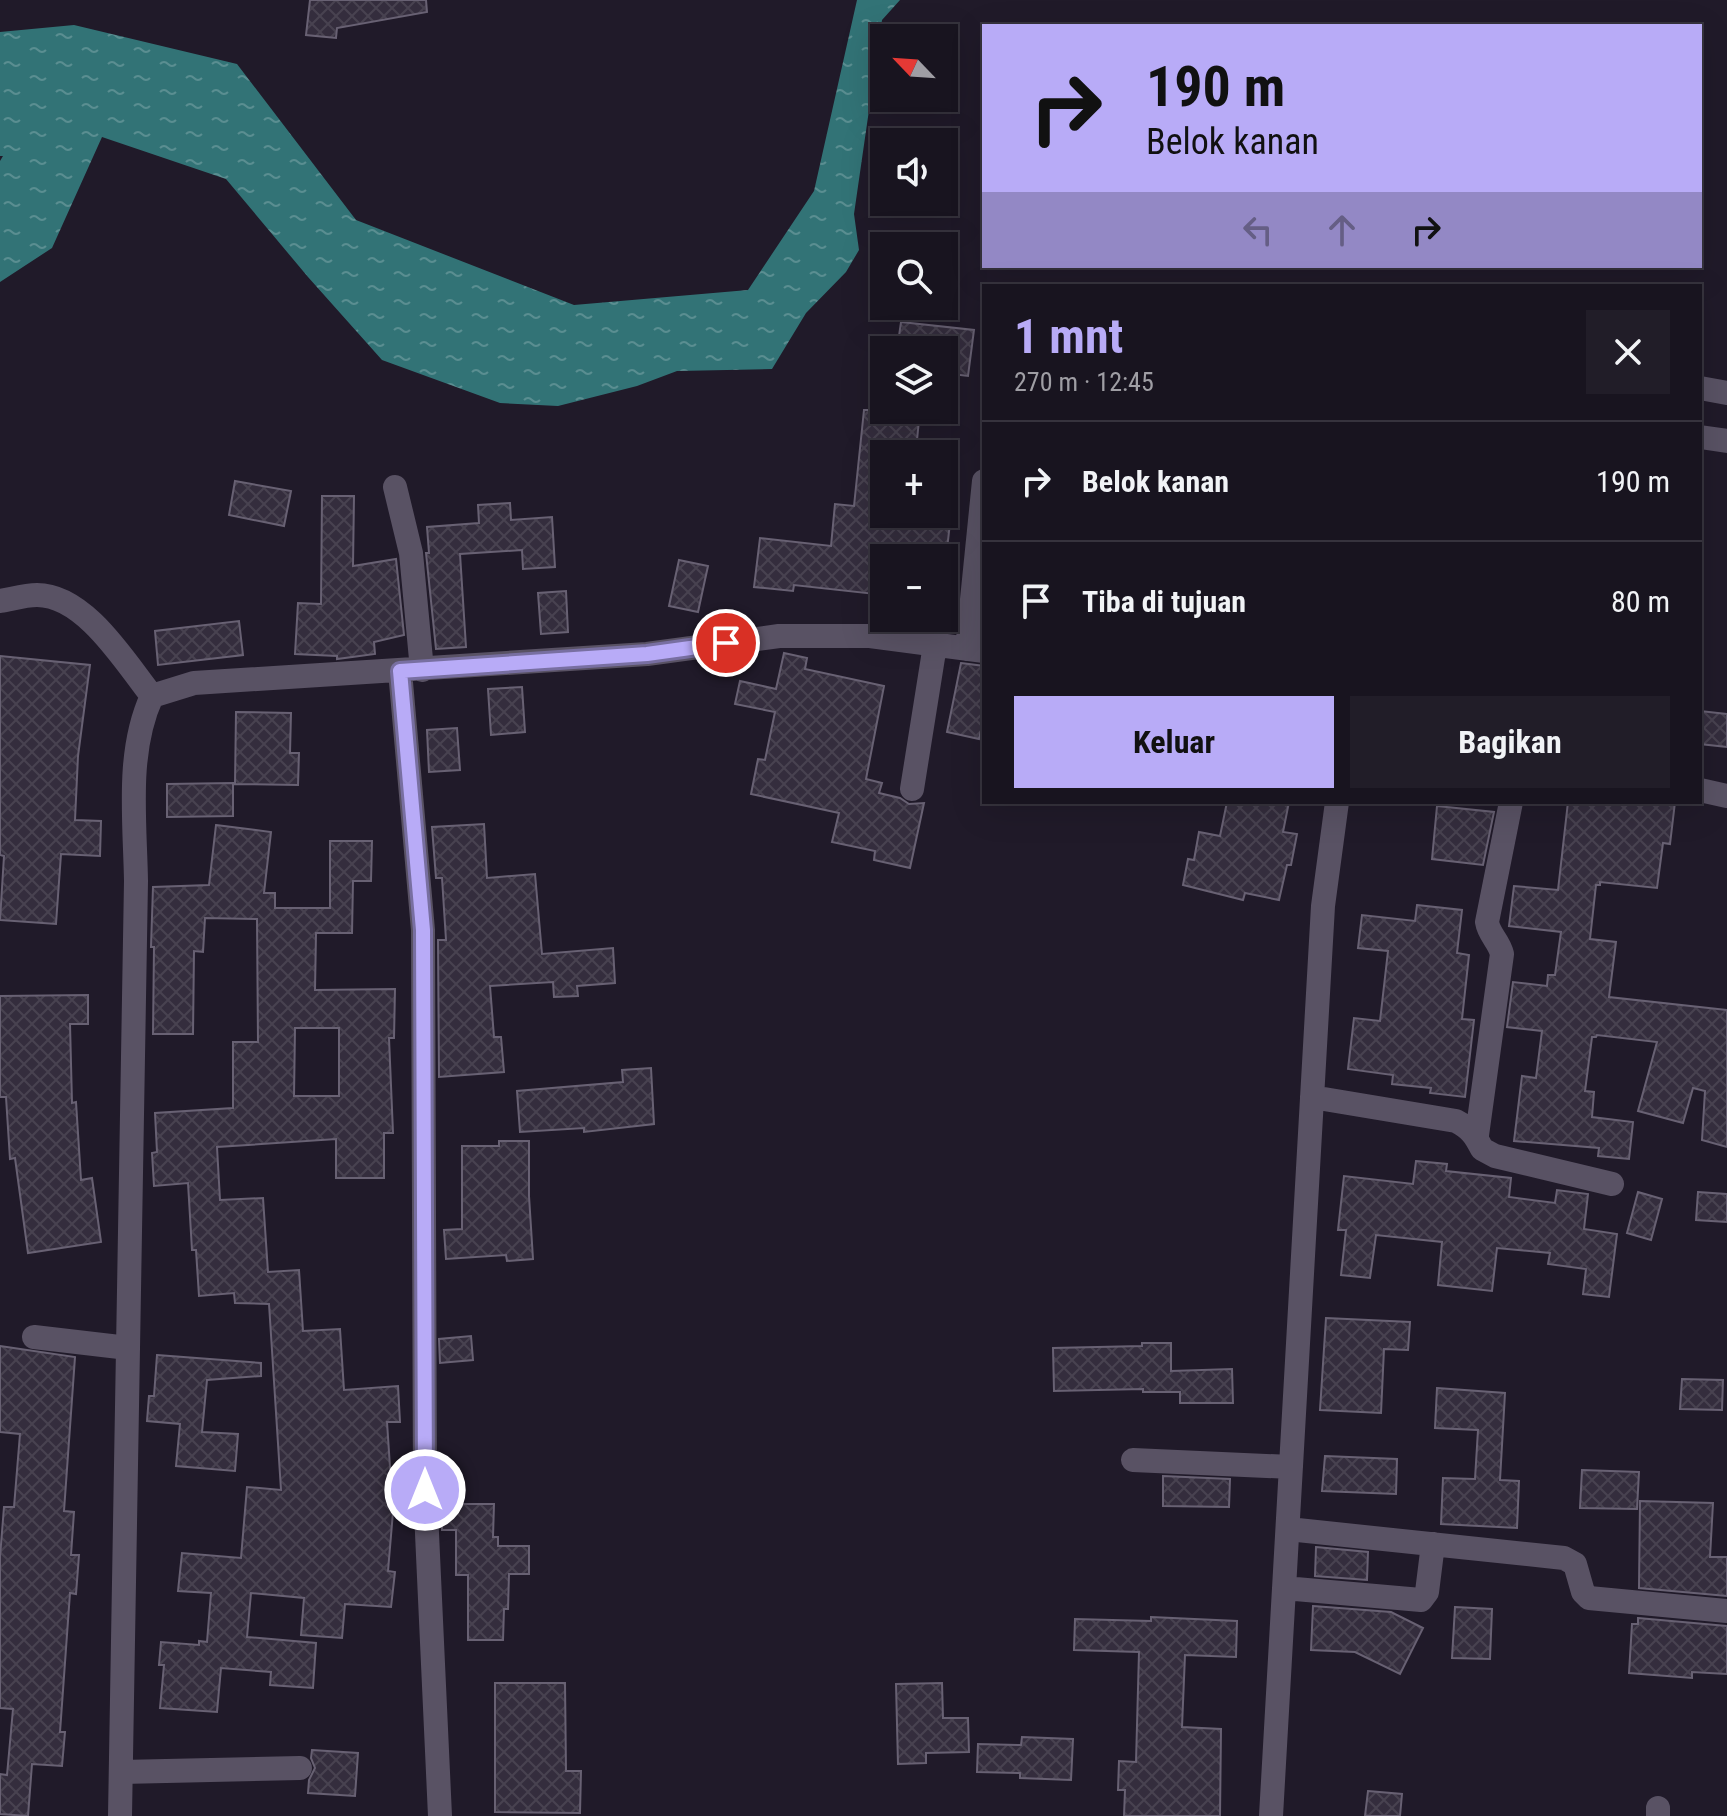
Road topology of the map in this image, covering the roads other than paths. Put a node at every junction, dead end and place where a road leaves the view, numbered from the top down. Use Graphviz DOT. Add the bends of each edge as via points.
graph roads {
  1 [pos="1702,388"];
  2 [pos="1727,393"];
  3 [pos="1702,437"];
  4 [pos="1727,441"];
  5 [pos="395,487"];
  6 [pos="982,519"];
  7 [pos="0,601"];
  8 [pos="935,645"];
  9 [pos="975,650"];
  10 [pos="411,670"];
  11 [pos="152,696"];
  12 [pos="912,789"];
  13 [pos="1702,790"];
  14 [pos="1727,796"];
  15 [pos="1337,804"];
  16 [pos="1511,804"];
  17 [pos="1312,1097"];
  18 [pos="1477,1135"];
  19 [pos="1612,1184"];
  20 [pos="34,1337"];
  21 [pos="128,1348"];
  22 [pos="1133,1460"];
  23 [pos="1291,1467"];
  24 [pos="1288,1529"];
  25 [pos="1433,1544"];
  26 [pos="1284,1588"];
  27 [pos="1727,1611"];
  28 [pos="300,1768"];
  29 [pos="121,1772"];
  30 [pos="120,1816"];
  31 [pos="440,1816"];
  32 [pos="1271,1816"];
  1 -- 2 [label="street"];
  3 -- 4 [label="street"];
  5 -- 10 [label="street" via="411,553"];
  6 -- 9 [label="street"];
  7 -- 11 [label="street" via="38,595 72,604"];
  8 -- 9 [label="street"];
  8 -- 10 [label="street" via="870,636 779,636 647,654"];
  8 -- 12 [label="street"];
  10 -- 11 [label="street" via="194,683"];
  10 -- 31 [label="street" via="423,930 425,1490"];
  11 -- 21 [label="street" via="141,720 134,774"];
  13 -- 14 [label="street"];
  15 -- 17 [label="street" via="1323,906"];
  16 -- 18 [label="street" via="1487,922 1502,954"];
  17 -- 18 [label="street" via="1452,1120"];
  17 -- 23 [label="street"];
  18 -- 19 [label="street" via="1481,1147 1495,1156"];
  20 -- 21 [label="street"];
  21 -- 29 [label="street"];
  22 -- 23 [label="street"];
  23 -- 24 [label="street"];
  24 -- 25 [label="street"];
  24 -- 26 [label="street"];
  25 -- 26 [label="street" via="1427,1592 1421,1600"];
  25 -- 27 [label="street" via="1571,1560 1589,1598"];
  26 -- 32 [label="street"];
  28 -- 29 [label="street"];
  29 -- 30 [label="street"];
}
